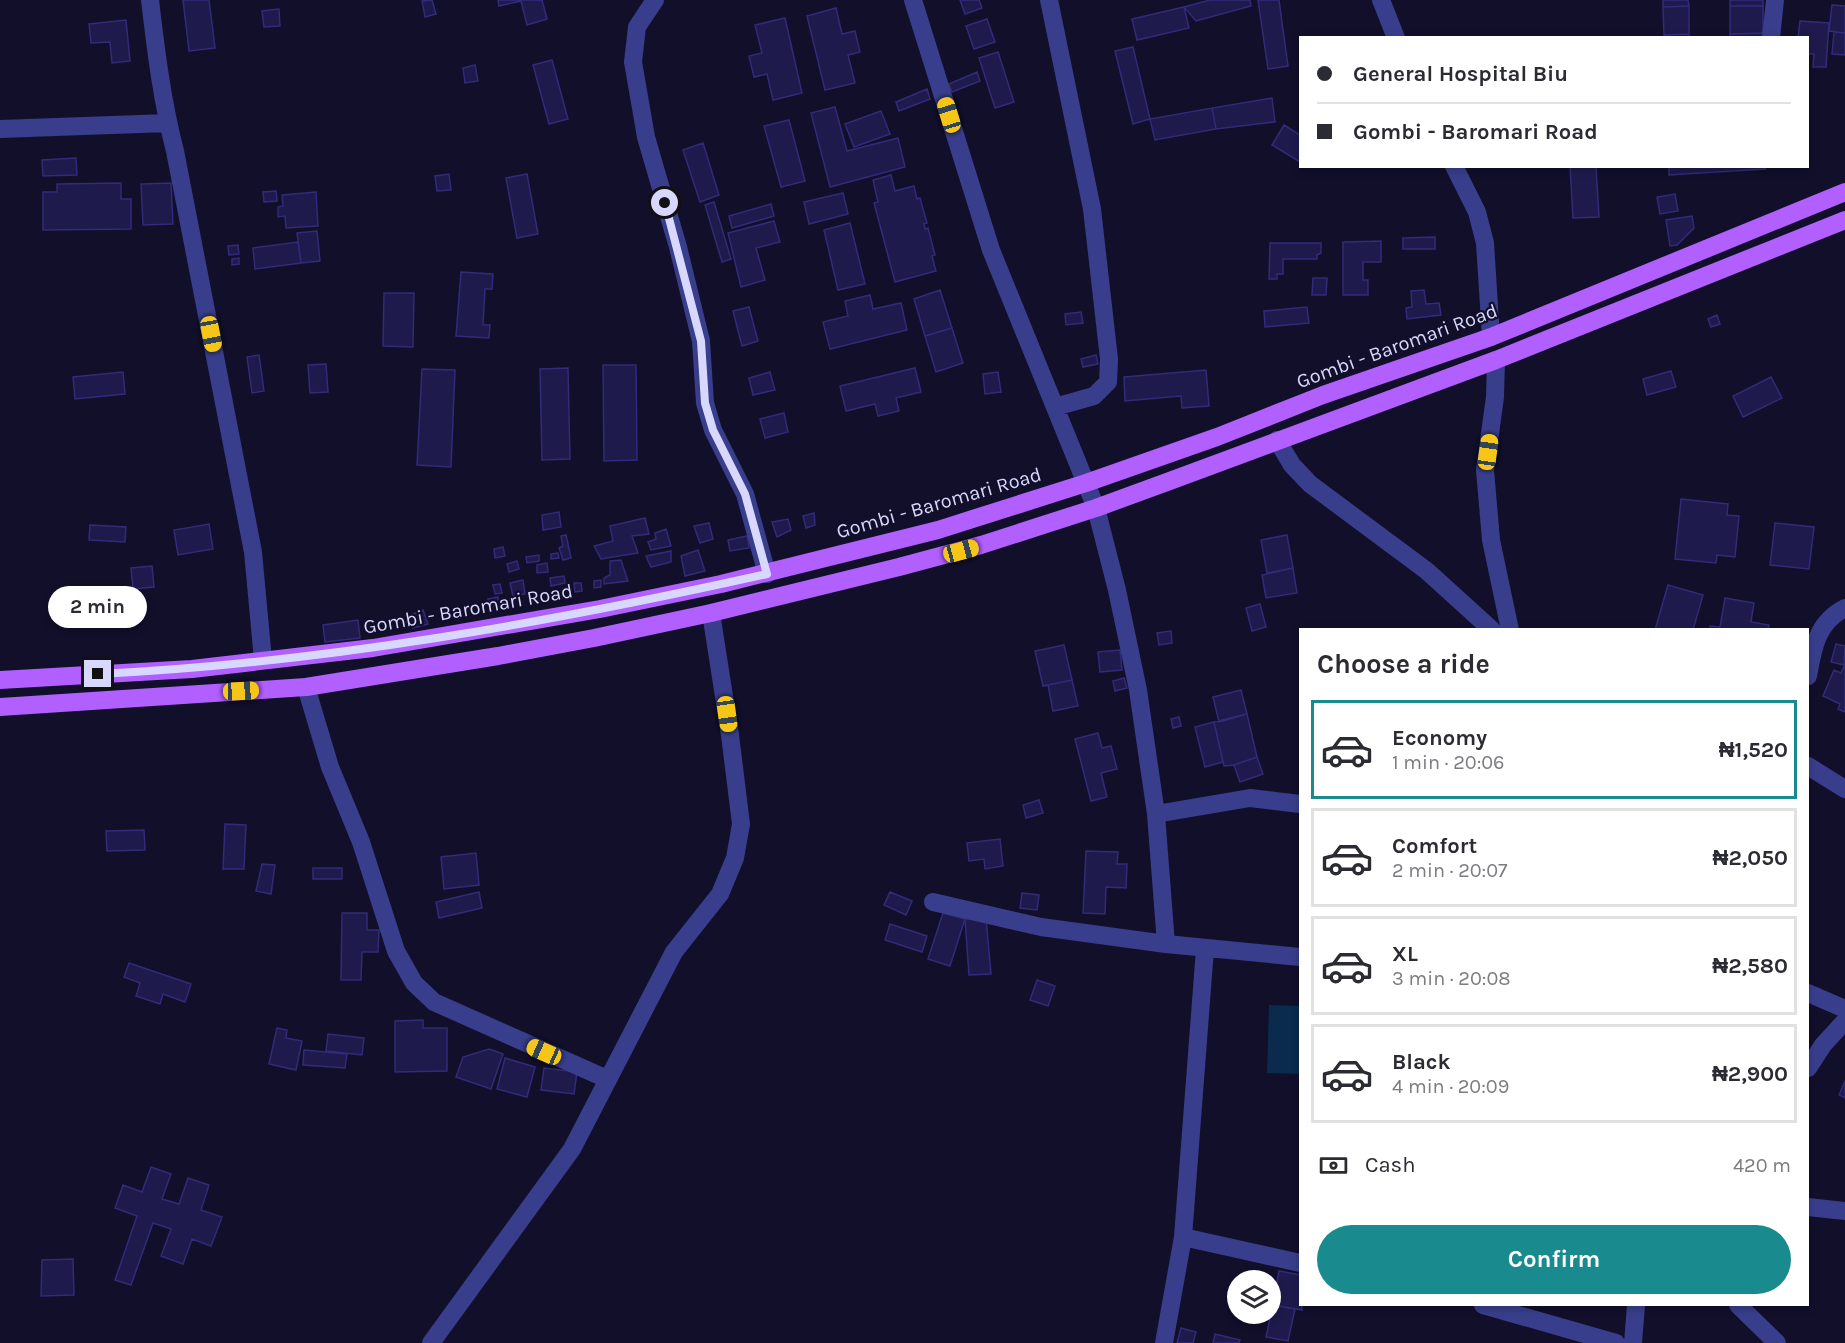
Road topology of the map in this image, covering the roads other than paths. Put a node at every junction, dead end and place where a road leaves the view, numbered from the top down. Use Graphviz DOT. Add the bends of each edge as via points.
graph roads {
  1 [pos="150,0"];
  2 [pos="655,0"];
  3 [pos="913,0"];
  4 [pos="1049,0"];
  5 [pos="1381,0"];
  6 [pos="1775,0"];
  7 [pos="1395,36"];
  8 [pos="1771,36"];
  9 [pos="168,123"];
  10 [pos="0,129"];
  11 [pos="1455,168"];
  12 [pos="1845,192"];
  13 [pos="1845,220"];
  14 [pos="1491,337"];
  15 [pos="1496,360"];
  16 [pos="1055,408"];
  17 [pos="1277,440"];
  18 [pos="1086,483"];
  19 [pos="1096,508"];
  20 [pos="767,574"];
  21 [pos="1845,608"];
  22 [pos="711,613"];
  23 [pos="1490,628"];
  24 [pos="1510,628"];
  25 [pos="263,660"];
  26 [pos="1809,670"];
  27 [pos="74,676"];
  28 [pos="0,680"];
  29 [pos="306,687"];
  30 [pos="70,702"];
  31 [pos="0,707"];
  32 [pos="1809,767"];
  33 [pos="1845,789"];
  34 [pos="1299,804"];
  35 [pos="1156,814"];
  36 [pos="933,902"];
  37 [pos="1166,944"];
  38 [pos="1205,949"];
  39 [pos="1299,957"];
  40 [pos="1809,993"];
  41 [pos="1845,1009"];
  42 [pos="1845,1021"];
  43 [pos="1809,1066"];
  44 [pos="607,1079"];
  45 [pos="1809,1207"];
  46 [pos="1845,1211"];
  47 [pos="1183,1237"];
  48 [pos="1299,1263"];
  49 [pos="1486,1306"];
  50 [pos="1636,1306"];
  51 [pos="1739,1306"];
  52 [pos="431,1343"];
  53 [pos="1164,1343"];
  54 [pos="1616,1343"];
  55 [pos="1633,1343"];
  56 [pos="1778,1343"];
  1 -- 9 [label="street"];
  2 -- 20 [label="street" via="637,27 633,62 646,137 701,341 705,403 713,430 745,494"];
  3 -- 16 [label="street" via="991,250"];
  4 -- 16 [label="street" via="1092,209 1109,359 1108,382 1094,396"];
  5 -- 7 [label="street"];
  6 -- 8 [label="street"];
  9 -- 10 [label="street"];
  9 -- 25 [label="street" via="253,552"];
  11 -- 14 [label="street" via="1477,212 1485,243"];
  12 -- 14 [label="main road, Gombi - Baromari Road"];
  13 -- 15 [label="main road"];
  14 -- 18 [label="main road, Gombi - Baromari Road"];
  15 -- 17 [label="main road"];
  15 -- 24 [label="street" via="1496,397 1485,470 1491,540"];
  16 -- 18 [label="street"];
  17 -- 19 [label="main road"];
  17 -- 23 [label="street" via="1310,484 1427,571"];
  18 -- 19 [label="street"];
  18 -- 20 [label="main road, Gombi - Baromari Road" via="938,530"];
  19 -- 22 [label="main road" via="981,545"];
  19 -- 35 [label="street" via="1138,690"];
  20 -- 25 [label="main road, Gombi - Baromari Road" via="459,634"];
  21 -- 26 [label="street" via="1832,615 1814,643"];
  22 -- 29 [label="main road" via="498,656"];
  22 -- 44 [label="street" via="741,824 735,858 720,894 674,952"];
  25 -- 27 [label="main road, Gombi - Baromari Road"];
  27 -- 28 [label="main road, Gombi - Baromari Road"];
  27 -- 30 [label="main road"];
  29 -- 30 [label="main road"];
  29 -- 44 [label="street" via="330,767 361,842 396,951 414,984 434,1002"];
  30 -- 31 [label="main road"];
  32 -- 33 [label="street"];
  34 -- 35 [label="street" via="1250,798"];
  35 -- 37 [label="street"];
  36 -- 37 [label="street" via="1041,927"];
  37 -- 38 [label="street"];
  38 -- 39 [label="street"];
  38 -- 47 [label="street"];
  40 -- 41 [label="street"];
  42 -- 43 [label="street"];
  44 -- 52 [label="street" via="572,1149"];
  45 -- 46 [label="street"];
  47 -- 48 [label="street"];
  47 -- 53 [label="street"];
  49 -- 54 [label="street"];
  50 -- 55 [label="street"];
  51 -- 56 [label="street"];
}
